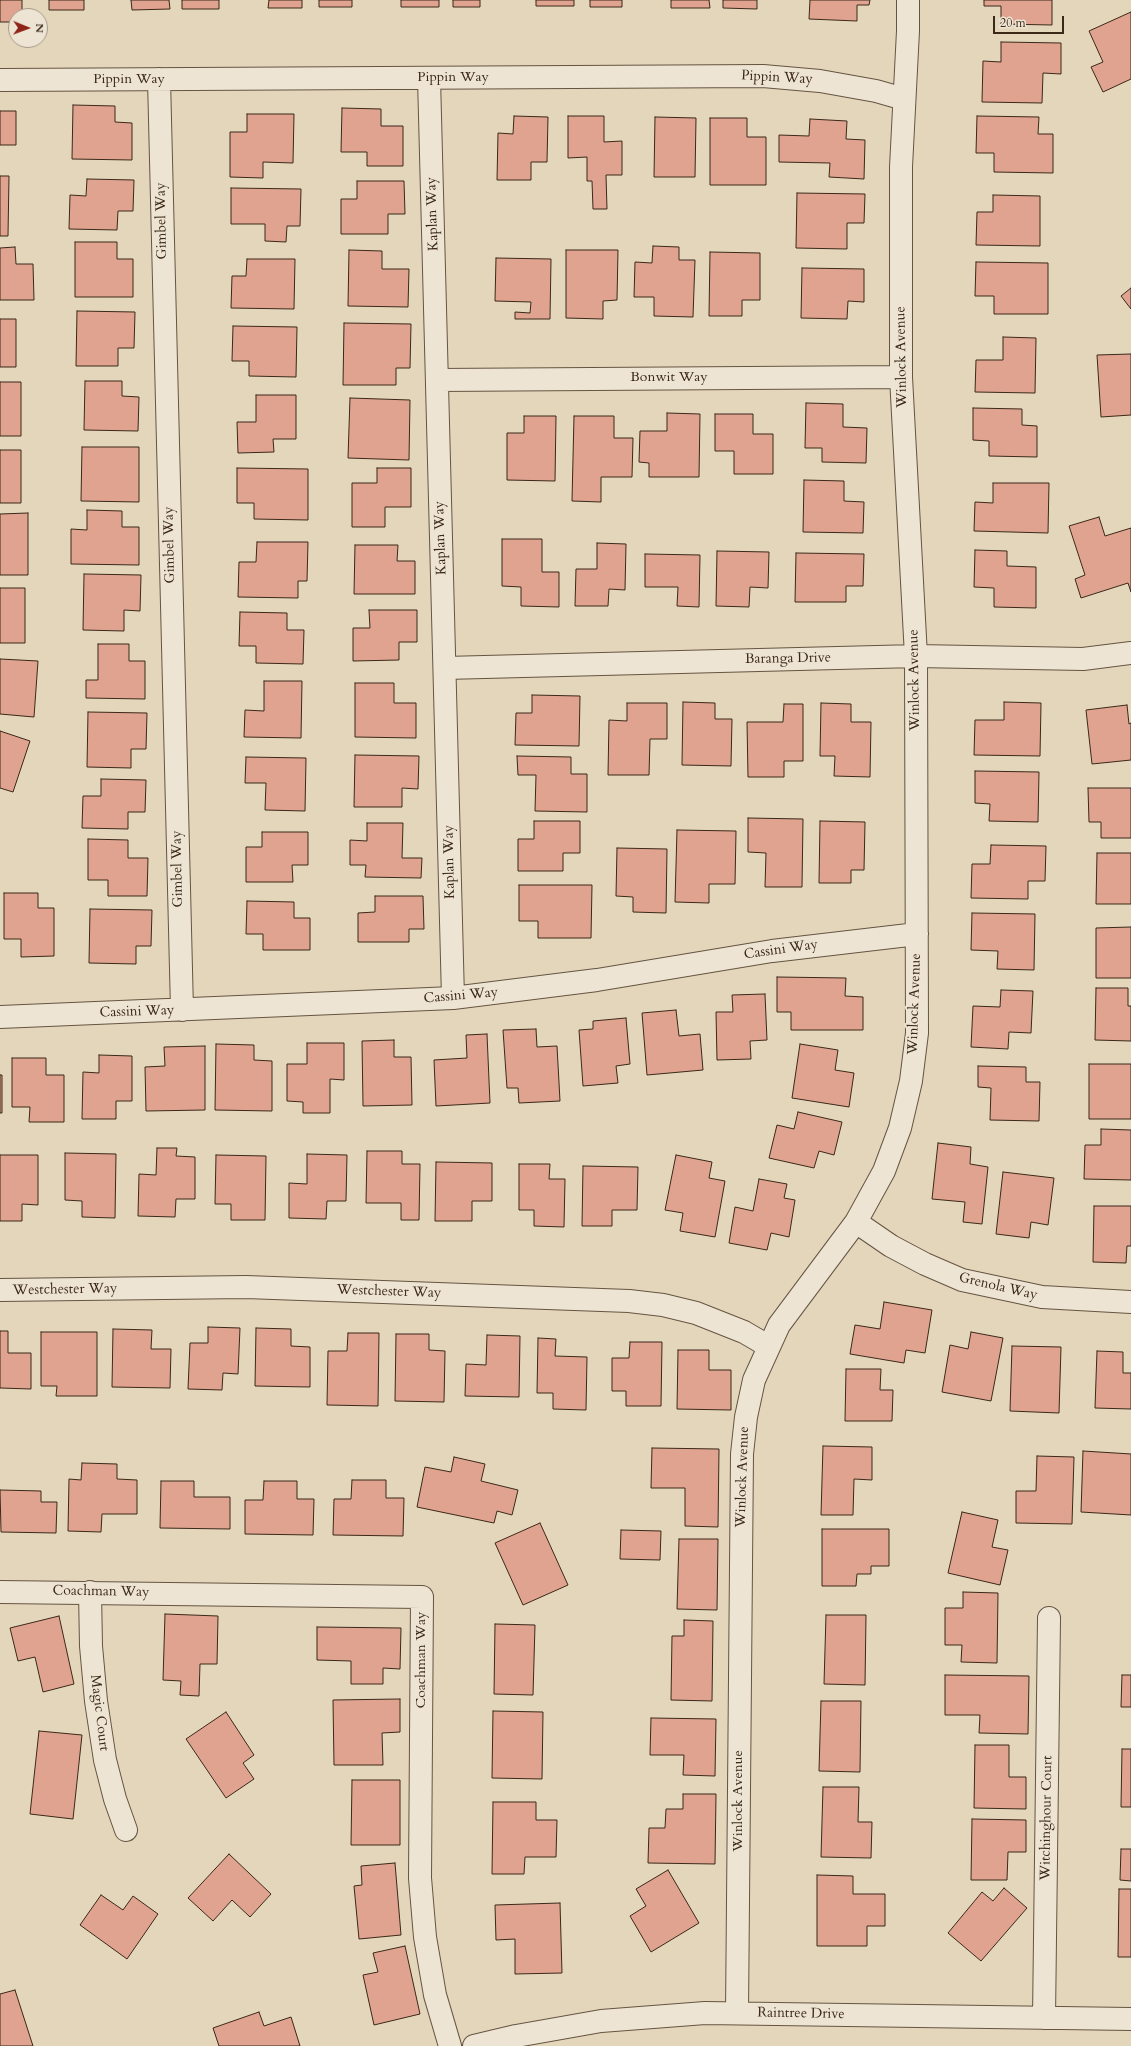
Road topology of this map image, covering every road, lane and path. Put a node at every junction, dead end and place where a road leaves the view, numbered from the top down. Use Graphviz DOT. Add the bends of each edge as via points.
graph roads {
  1 [pos="908,0"];
  2 [pos="429,78"];
  3 [pos="159,79"];
  4 [pos="0,80"];
  5 [pos="904,99"];
  6 [pos="901,377"];
  7 [pos="437,380"];
  8 [pos="1131,653"];
  9 [pos="916,656"];
  10 [pos="445,668"];
  11 [pos="917,934"];
  12 [pos="453,998"];
  13 [pos="182,1010"];
  14 [pos="0,1017"];
  15 [pos="856,1222"];
  16 [pos="0,1290"];
  17 [pos="1131,1302"];
  18 [pos="768,1346"];
  19 [pos="0,1592"];
  20 [pos="90,1592"];
  21 [pos="1049,1618"];
  22 [pos="126,1830"];
  23 [pos="737,2013"];
  24 [pos="1044,2018"];
  25 [pos="1131,2019"];
  26 [pos="450,2046"];
  27 [pos="474,2046"];
  1 -- 5 [label="street, Winlock Avenue"];
  2 -- 3 [label="street, Pippin Way"];
  2 -- 5 [label="street, Pippin Way" via="764,76 820,81"];
  2 -- 7 [label="street, Kaplan Way"];
  3 -- 4 [label="street, Pippin Way"];
  3 -- 13 [label="street, Gimbel Way"];
  5 -- 6 [label="street, Winlock Avenue" via="901,167"];
  6 -- 7 [label="street, Bonwit Way"];
  6 -- 9 [label="street, Winlock Avenue"];
  7 -- 10 [label="street, Kaplan Way"];
  8 -- 9 [label="street, Baranga Drive" via="1083,659"];
  9 -- 10 [label="street, Baranga Drive"];
  9 -- 11 [label="street, Winlock Avenue"];
  10 -- 12 [label="street, Kaplan Way"];
  11 -- 12 [label="street, Cassini Way" via="772,950 597,980"];
  11 -- 15 [label="street, Winlock Avenue" via="917,1033 911,1081 900,1128 884,1171"];
  12 -- 13 [label="street, Cassini Way"];
  13 -- 14 [label="street, Cassini Way"];
  15 -- 17 [label="street, Grenola Way" via="911,1257 962,1280 1042,1297"];
  15 -- 18 [label="street, Winlock Avenue" via="780,1325"];
  16 -- 18 [label="street, Westchester Way" via="246,1287 629,1301 662,1305 696,1314 744,1332"];
  18 -- 23 [label="street, Winlock Avenue" via="754,1380 742,1454"];
  19 -- 20 [label="street, Coachman Way"];
  20 -- 22 [label="street, Magic Court" via="91,1646 105,1760"];
  20 -- 26 [label="street, Coachman Way" via="422,1597 420,1878 425,1937 435,1995"];
  21 -- 24 [label="street, Witchinghour Court"];
  23 -- 24 [label="street, Raintree Drive"];
  23 -- 27 [label="street, Raintree Drive" via="601,2021"];
  24 -- 25 [label="street, Raintree Drive"];
}
